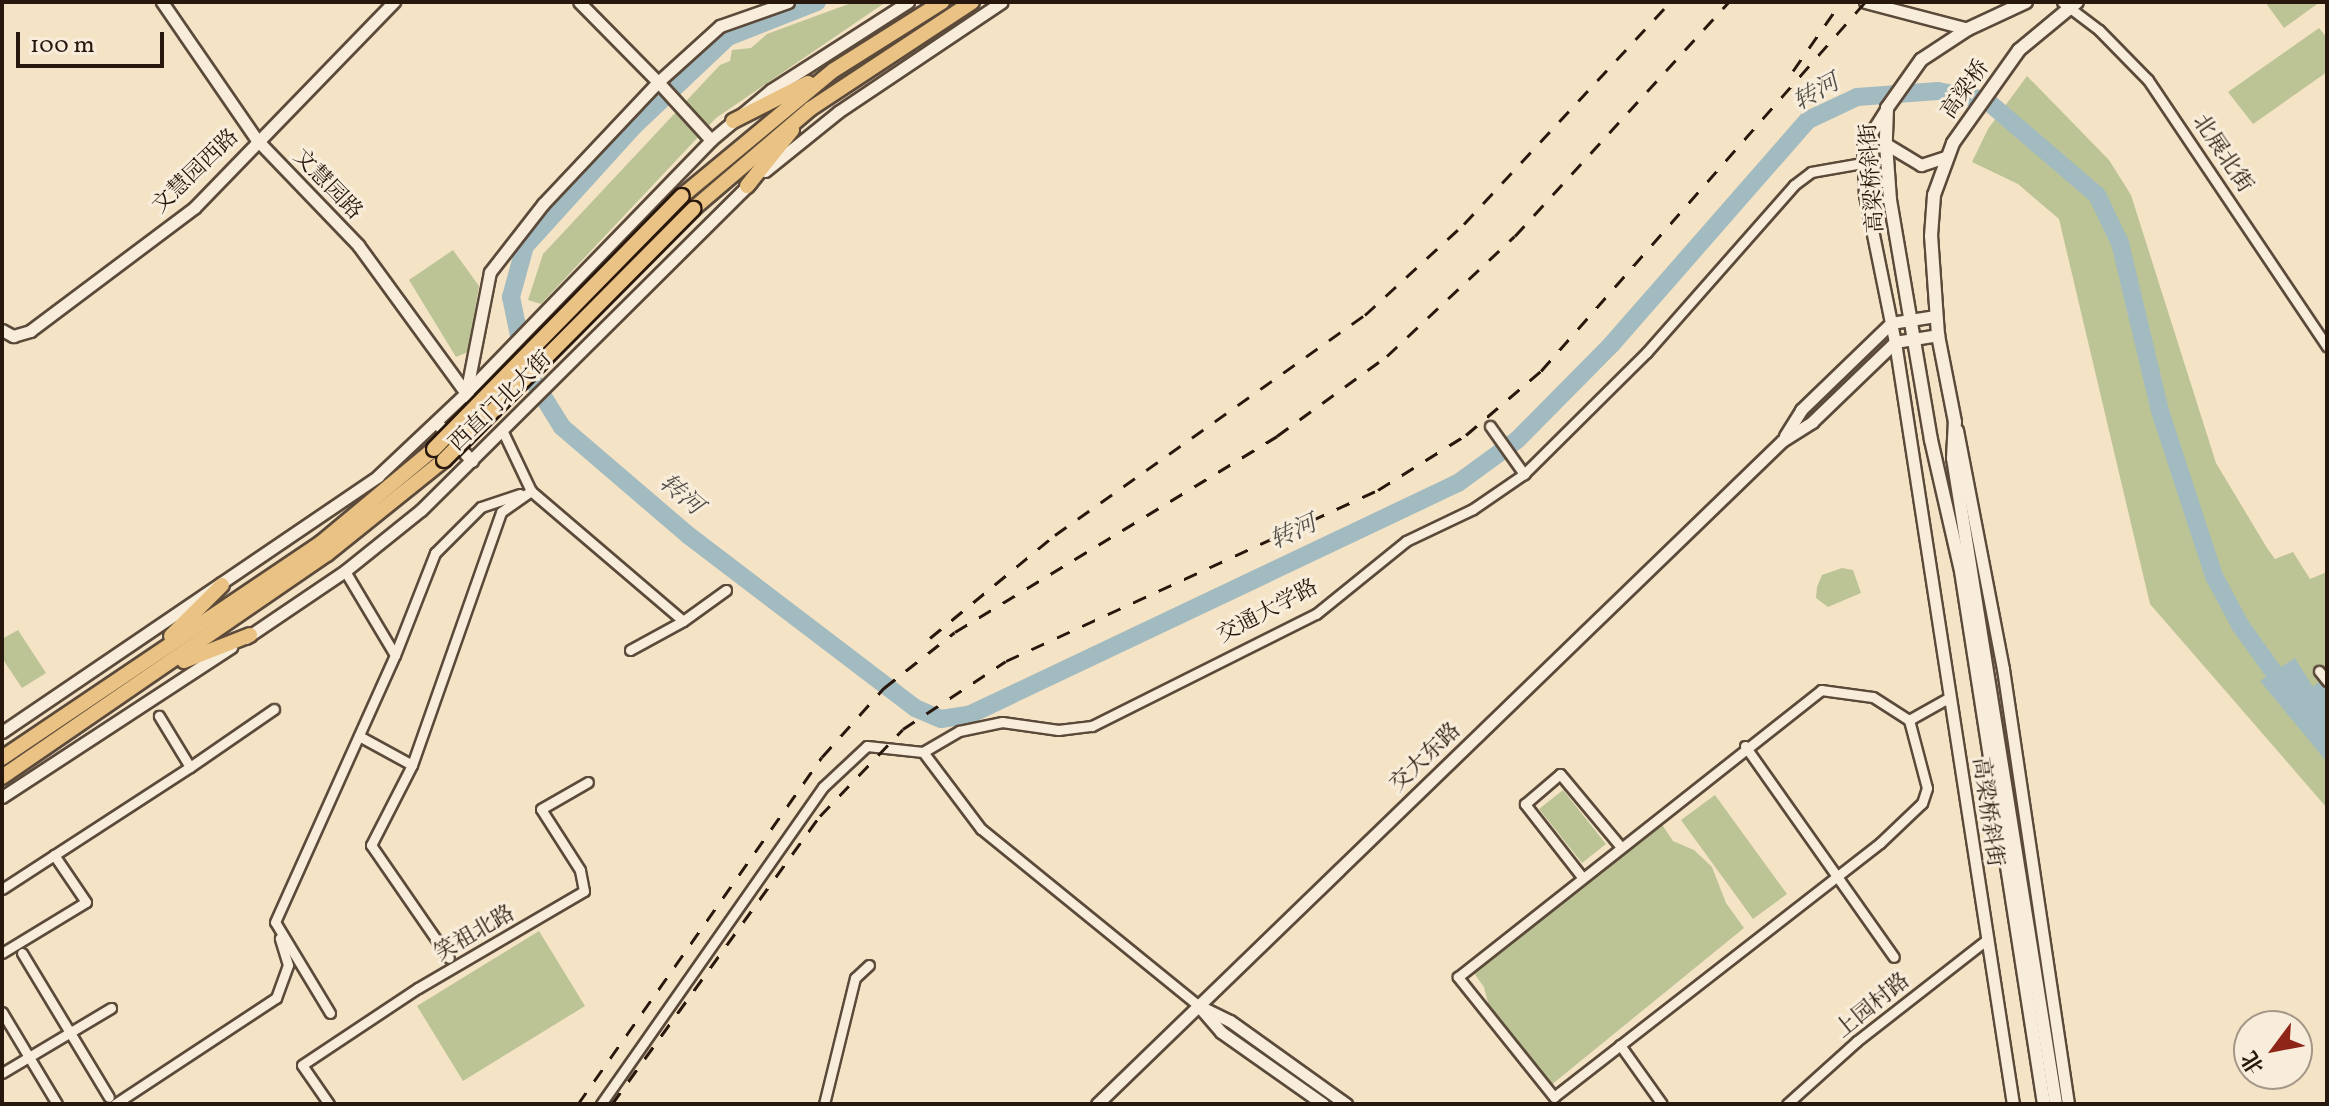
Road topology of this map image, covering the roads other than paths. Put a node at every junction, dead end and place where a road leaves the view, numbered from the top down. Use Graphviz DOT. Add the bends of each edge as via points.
graph roads {
  1 [pos="162,2"];
  2 [pos="394,2"];
  3 [pos="579,2"];
  4 [pos="788,2"];
  5 [pos="908,2"];
  6 [pos="942,2"];
  7 [pos="972,2"];
  8 [pos="1002,2"];
  9 [pos="1865,2"];
  10 [pos="2026,2"];
  11 [pos="2070,4"];
  12 [pos="1968,29"];
  13 [pos="834,70"];
  14 [pos="656,85"];
  15 [pos="1887,108"];
  16 [pos="810,109"];
  17 [pos="733,121"];
  18 [pos="257,140"];
  19 [pos="711,140"];
  20 [pos="1953,143"];
  21 [pos="1886,144"];
  22 [pos="1948,156"];
  23 [pos="1862,163"];
  24 [pos="747,186"];
  25 [pos="1935,316"];
  26 [pos="1912,320"];
  27 [pos="1891,323"];
  28 [pos="2,330"];
  29 [pos="1938,335"];
  30 [pos="1915,339"];
  31 [pos="1895,342"];
  32 [pos="2327,346"];
  33 [pos="493,364"];
  34 [pos="466,393"];
  35 [pos="525,410"];
  36 [pos="436,422"];
  37 [pos="1955,422"];
  38 [pos="1493,430"];
  39 [pos="503,432"];
  40 [pos="1782,441"];
  41 [pos="439,454"];
  42 [pos="472,461"];
  43 [pos="1524,474"];
  44 [pos="531,491"];
  45 [pos="345,571"];
  46 [pos="222,585"];
  47 [pos="726,590"];
  48 [pos="683,621"];
  49 [pos="250,635"];
  50 [pos="630,650"];
  51 [pos="395,655"];
  52 [pos="146,661"];
  53 [pos="162,669"];
  54 [pos="2319,671"];
  55 [pos="2327,681"];
  56 [pos="1950,697"];
  57 [pos="274,709"];
  58 [pos="159,716"];
  59 [pos="1909,720"];
  60 [pos="2,732"];
  61 [pos="359,736"];
  62 [pos="1745,746"];
  63 [pos="923,752"];
  64 [pos="2,758"];
  65 [pos="412,765"];
  66 [pos="190,767"];
  67 [pos="2,777"];
  68 [pos="588,782"];
  69 [pos="2,797"];
  70 [pos="1620,846"];
  71 [pos="54,855"];
  72 [pos="1582,877"];
  73 [pos="1838,877"];
  74 [pos="2,889"];
  75 [pos="275,922"];
  76 [pos="1985,941"];
  77 [pos="2,953"];
  78 [pos="22,953"];
  79 [pos="1894,957"];
  80 [pos="449,958"];
  81 [pos="869,965"];
  82 [pos="1199,1006"];
  83 [pos="111,1008"];
  84 [pos="2,1012"];
  85 [pos="330,1013"];
  86 [pos="71,1033"];
  87 [pos="1620,1045"];
  88 [pos="29,1057"];
  89 [pos="2066,1064"];
  90 [pos="2,1073"];
  91 [pos="2055,1097"];
  92 [pos="112,1100"];
  93 [pos="57,1104"];
  94 [pos="329,1104"];
  95 [pos="601,1104"];
  96 [pos="824,1104"];
  97 [pos="1097,1104"];
  98 [pos="1323,1104"];
  99 [pos="1346,1104"];
  100 [pos="1662,1104"];
  101 [pos="1787,1104"];
  102 [pos="2013,1104"];
  103 [pos="2044,1104"];
  104 [pos="2068,1104"];
  1 -- 18 [label="street, 文慧园路"];
  2 -- 18 [label="street, 文慧园西路"];
  3 -- 14 [label="street"];
  4 -- 14 [label="street" via="720,26"];
  5 -- 17 [label="street, 西直门北大街" via="771,90"];
  6 -- 13 [label="highway, 西直门北大街"];
  7 -- 16 [label="highway, 西直门北大街"];
  8 -- 24 [label="street, 西直门北大街" via="838,112"];
  9 -- 12 [label="street"];
  10 -- 12 [label="main road"];
  11 -- 20 [label="main road, 高梁桥" via="2011,60"];
  11 -- 32 [label="street, 北展北街" via="2148,80"];
  12 -- 15 [label="main road, 高梁桥" via="1921,60"];
  13 -- 17 [label="highway"];
  13 -- 41 [label="highway, 西直门北大街, bridge" via="682,196"];
  14 -- 19 [label="street"];
  14 -- 34 [label="street" via="543,204 490,272"];
  15 -- 21 [label="main road, 高梁桥斜街"];
  15 -- 23 [label="street, 高梁桥斜街" via="1871,126"];
  16 -- 24 [label="highway"];
  16 -- 41 [label="highway, 西直门北大街, bridge" via="693,209"];
  17 -- 19 [label="street, 西直门北大街"];
  18 -- 28 [label="street, 文慧园西路" via="195,207 47,320 13,336"];
  18 -- 34 [label="street, 文慧园路" via="358,245"];
  19 -- 33 [label="street, 西直门北大街"];
  20 -- 22 [label="main road, 高梁桥斜街"];
  21 -- 22 [label="street" via="1921,165"];
  21 -- 26 [label="main road, 高梁桥斜街"];
  22 -- 25 [label="main road, 高梁桥斜街" via="1934,195"];
  23 -- 27 [label="street, 高梁桥斜街"];
  23 -- 43 [label="street, 交通大学路" via="1811,172 1794,185 1646,353"];
  24 -- 35 [label="street, 西直门北大街"];
  25 -- 26 [label="street"];
  25 -- 29 [label="main road, 高梁桥斜街"];
  26 -- 27 [label="street"];
  26 -- 30 [label="main road, 高梁桥斜街"];
  27 -- 31 [label="street, 高梁桥斜街"];
  27 -- 40 [label="street, 交大东路" via="1801,410"];
  29 -- 30 [label="street"];
  29 -- 37 [label="main road, 高梁桥斜街"];
  30 -- 31 [label="street"];
  30 -- 103 [label="main road, 高梁桥斜街" via="1961,571"];
  31 -- 40 [label="street, 交大东路" via="1812,422"];
  31 -- 56 [label="street, 高梁桥斜街"];
  33 -- 34 [label="street, 西直门北大街"];
  33 -- 35 [label="street"];
  34 -- 36 [label="street, 西直门北大街"];
  34 -- 39 [label="street, 文慧园路"];
  35 -- 39 [label="street, 西直门北大街"];
  36 -- 42 [label="street"];
  36 -- 46 [label="street, 西直门北大街" via="378,476"];
  37 -- 89 [label="street, 高梁桥斜街" via="2003,669"];
  37 -- 91 [label="main road, 高梁桥斜街" via="1953,458"];
  38 -- 43 [label="street"];
  39 -- 42 [label="street, 西直门北大街"];
  39 -- 44 [label="street"];
  40 -- 82 [label="street, 交大东路"];
  41 -- 52 [label="highway, 西直门北大街" via="321,543"];
  41 -- 53 [label="highway, 西直门北大街" via="327,554"];
  42 -- 45 [label="street, 西直门北大街"];
  43 -- 63 [label="street, 交通大学路" via="1473,509 1406,541 1316,614 1092,726 1058,730 1002,722 959,731"];
  44 -- 48 [label="street"];
  44 -- 51 [label="street" via="481,507 435,553"];
  44 -- 65 [label="street" via="501,512"];
  45 -- 49 [label="street, 西直门北大街"];
  45 -- 51 [label="street"];
  46 -- 52 [label="highway"];
  46 -- 60 [label="street, 西直门北大街"];
  47 -- 48 [label="street"];
  48 -- 50 [label="street"];
  49 -- 53 [label="highway"];
  49 -- 69 [label="street, 西直门北大街"];
  51 -- 61 [label="street"];
  52 -- 64 [label="highway, 西直门北大街"];
  53 -- 67 [label="highway, 西直门北大街"];
  54 -- 55 [label="street"];
  56 -- 59 [label="street"];
  56 -- 76 [label="street, 高梁桥斜街"];
  57 -- 66 [label="street"];
  58 -- 66 [label="street"];
  59 -- 62 [label="street" via="1873,697 1821,690"];
  59 -- 73 [label="street" via="1927,788 1922,803"];
  61 -- 65 [label="street"];
  61 -- 75 [label="street"];
  62 -- 70 [label="street"];
  62 -- 73 [label="street"];
  63 -- 82 [label="street" via="981,829"];
  63 -- 95 [label="street" via="867,746 823,787"];
  65 -- 80 [label="street" via="371,845"];
  66 -- 71 [label="street"];
  68 -- 94 [label="street, 笑祖北路" via="541,809 580,870 584,891 418,988 302,1065"];
  70 -- 72 [label="street"];
  70 -- 72 [label="street" via="1560,774 1525,804"];
  71 -- 74 [label="street"];
  71 -- 77 [label="street" via="86,902"];
  72 -- 87 [label="street" via="1458,977 1554,1097"];
  73 -- 79 [label="street"];
  73 -- 87 [label="street"];
  75 -- 85 [label="street"];
  75 -- 92 [label="street" via="288,965 276,998"];
  76 -- 101 [label="street, 上园村路" via="1857,1041"];
  76 -- 102 [label="street, 高梁桥斜街"];
  78 -- 86 [label="street"];
  81 -- 96 [label="street" via="855,978"];
  82 -- 97 [label="street, 交大东路"];
  82 -- 98 [label="street" via="1221,1032"];
  82 -- 99 [label="street" via="1230,1021"];
  83 -- 86 [label="street"];
  84 -- 88 [label="street"];
  86 -- 88 [label="street"];
  86 -- 92 [label="street"];
  87 -- 100 [label="street"];
  88 -- 90 [label="street"];
  88 -- 93 [label="street"];
  89 -- 91 [label="street, 高梁桥斜街"];
  89 -- 104 [label="street, 高梁桥斜街"];
}
